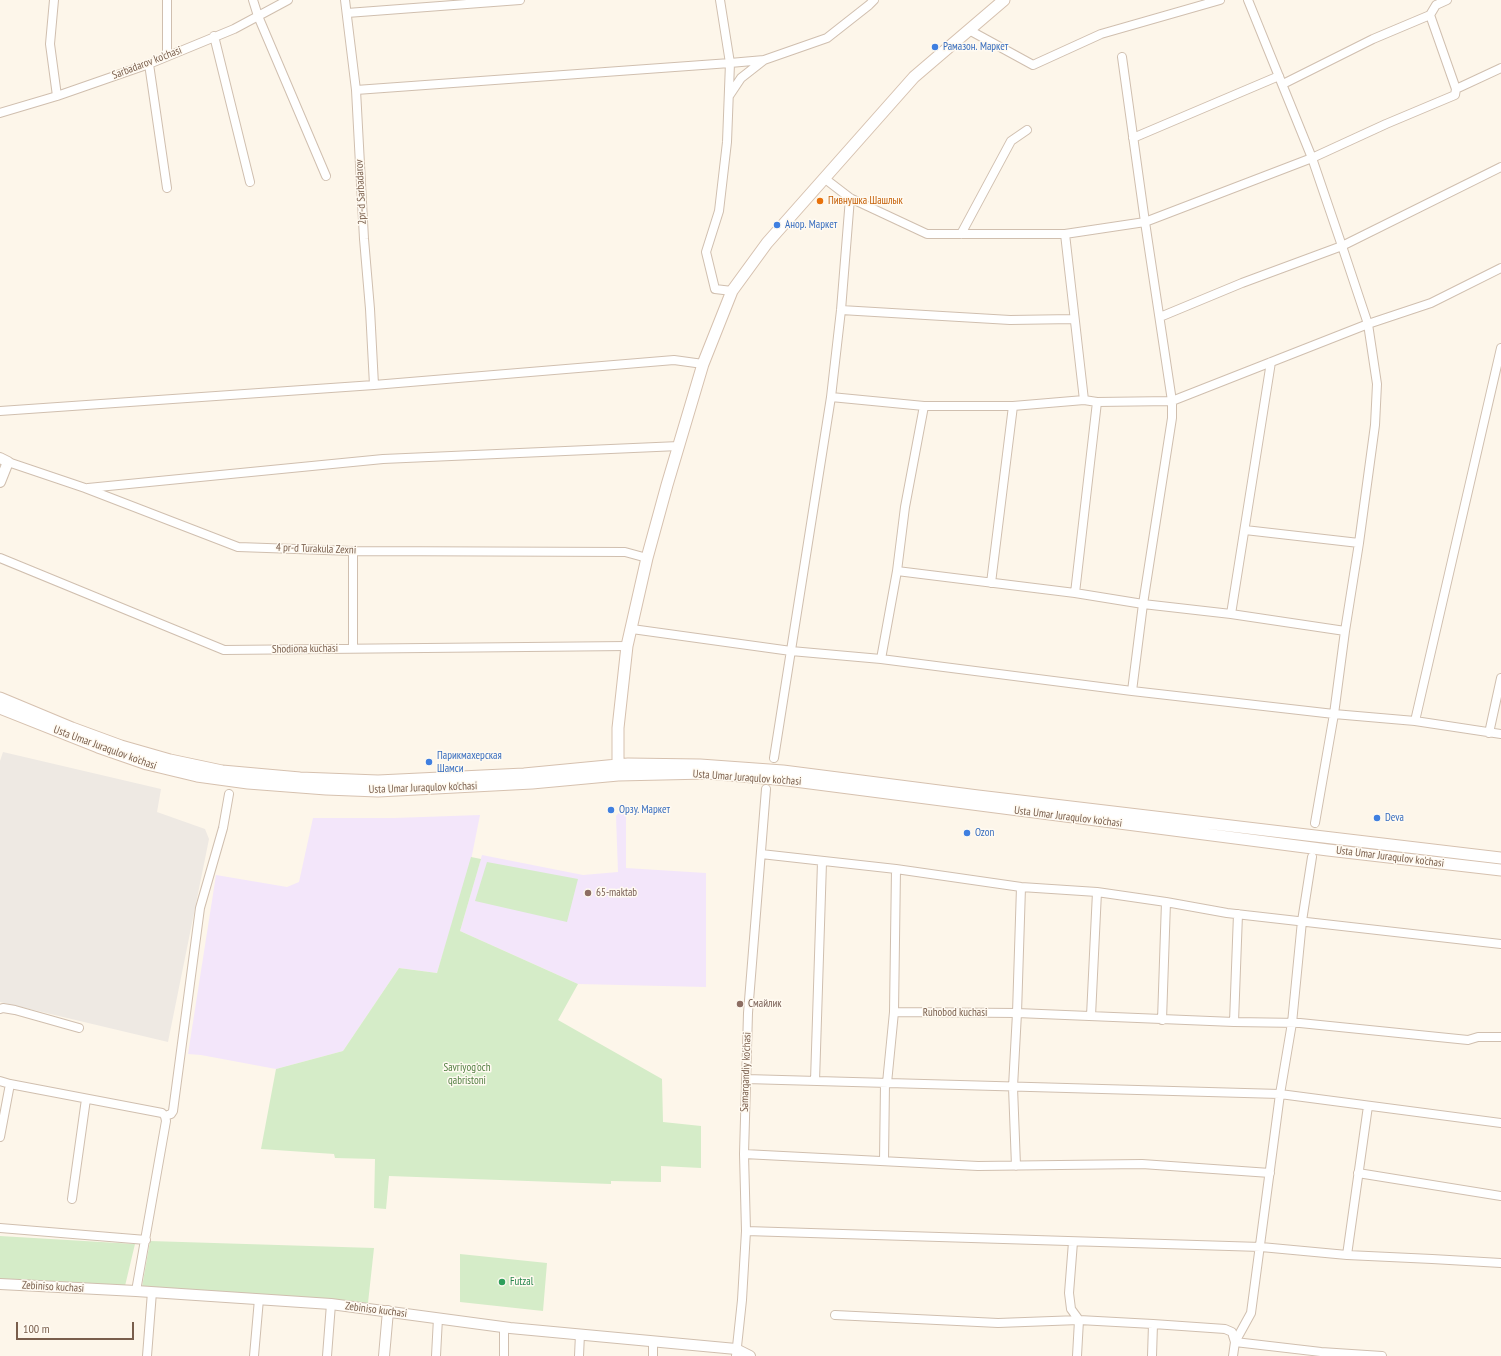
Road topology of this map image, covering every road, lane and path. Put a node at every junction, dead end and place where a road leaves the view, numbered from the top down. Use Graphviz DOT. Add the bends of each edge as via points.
graph roads {
  1 [pos="54,0"];
  2 [pos="167,0"];
  3 [pos="253,0"];
  4 [pos="288,0"];
  5 [pos="345,0"];
  6 [pos="520,0"];
  7 [pos="720,0"];
  8 [pos="874,0"];
  9 [pos="1004,0"];
  10 [pos="1220,0"];
  11 [pos="1248,0"];
  12 [pos="1429,0"];
  13 [pos="1447,0"];
  14 [pos="348,13"];
  15 [pos="1431,13"];
  16 [pos="258,16"];
  17 [pos="969,30"];
  18 [pos="214,36"];
  19 [pos="167,56"];
  20 [pos="1122,57"];
  21 [pos="764,60"];
  22 [pos="730,63"];
  23 [pos="149,64"];
  24 [pos="1501,68"];
  25 [pos="1279,76"];
  26 [pos="1282,84"];
  27 [pos="1456,89"];
  28 [pos="356,90"];
  29 [pos="57,96"];
  30 [pos="728,97"];
  31 [pos="0,113"];
  32 [pos="1027,130"];
  33 [pos="1133,138"];
  34 [pos="1312,158"];
  35 [pos="1501,167"];
  36 [pos="326,176"];
  37 [pos="824,178"];
  38 [pos="250,182"];
  39 [pos="167,188"];
  40 [pos="850,198"];
  41 [pos="1145,222"];
  42 [pos="961,234"];
  43 [pos="1065,234"];
  44 [pos="1342,246"];
  45 [pos="1501,268"];
  46 [pos="732,291"];
  47 [pos="841,310"];
  48 [pos="1160,317"];
  49 [pos="1074,319"];
  50 [pos="1368,324"];
  51 [pos="1501,348"];
  52 [pos="1271,362"];
  53 [pos="703,364"];
  54 [pos="374,385"];
  55 [pos="831,397"];
  56 [pos="1084,400"];
  57 [pos="1172,401"];
  58 [pos="1097,402"];
  59 [pos="924,406"];
  60 [pos="1014,406"];
  61 [pos="0,411"];
  62 [pos="679,446"];
  63 [pos="4,460"];
  64 [pos="0,482"];
  65 [pos="85,488"];
  66 [pos="1245,530"];
  67 [pos="1359,543"];
  68 [pos="352,550"];
  69 [pos="0,558"];
  70 [pos="647,558"];
  71 [pos="896,571"];
  72 [pos="991,583"];
  73 [pos="1075,593"];
  74 [pos="1143,604"];
  75 [pos="1231,614"];
  76 [pos="632,629"];
  77 [pos="1345,632"];
  78 [pos="627,646"];
  79 [pos="353,648"];
  80 [pos="791,651"];
  81 [pos="881,658"];
  82 [pos="1501,678"];
  83 [pos="1132,691"];
  84 [pos="0,698"];
  85 [pos="0,708"];
  86 [pos="1334,714"];
  87 [pos="1415,721"];
  88 [pos="1489,733"];
  89 [pos="1501,734"];
  90 [pos="774,758"];
  91 [pos="618,770"];
  92 [pos="766,789"];
  93 [pos="229,794"];
  94 [pos="1315,823"];
  95 [pos="761,854"];
  96 [pos="1312,856"];
  97 [pos="1501,858"];
  98 [pos="822,862"];
  99 [pos="896,869"];
  100 [pos="1501,870"];
  101 [pos="1021,887"];
  102 [pos="1097,892"];
  103 [pos="1166,902"];
  104 [pos="1238,914"];
  105 [pos="1302,921"];
  106 [pos="1501,944"];
  107 [pos="0,1009"];
  108 [pos="894,1012"];
  109 [pos="1017,1013"];
  110 [pos="1091,1016"];
  111 [pos="1162,1020"];
  112 [pos="1234,1022"];
  113 [pos="1292,1023"];
  114 [pos="79,1028"];
  115 [pos="1501,1037"];
  116 [pos="746,1079"];
  117 [pos="0,1081"];
  118 [pos="815,1081"];
  119 [pos="886,1083"];
  120 [pos="10,1084"];
  121 [pos="1013,1086"];
  122 [pos="1280,1094"];
  123 [pos="86,1099"];
  124 [pos="1368,1106"];
  125 [pos="165,1116"];
  126 [pos="1501,1123"];
  127 [pos="0,1137"];
  128 [pos="744,1154"];
  129 [pos="884,1161"];
  130 [pos="1016,1166"];
  131 [pos="1270,1173"];
  132 [pos="1358,1173"];
  133 [pos="1501,1196"];
  134 [pos="72,1199"];
  135 [pos="0,1228"];
  136 [pos="746,1231"];
  137 [pos="146,1240"];
  138 [pos="1073,1242"];
  139 [pos="1261,1247"];
  140 [pos="1347,1255"];
  141 [pos="1501,1263"];
  142 [pos="0,1284"];
  143 [pos="136,1291"];
  144 [pos="152,1292"];
  145 [pos="259,1299"];
  146 [pos="331,1304"];
  147 [pos="388,1311"];
  148 [pos="835,1315"];
  149 [pos="438,1318"];
  150 [pos="1079,1320"];
  151 [pos="1153,1324"];
  152 [pos="504,1327"];
  153 [pos="580,1334"];
  154 [pos="653,1341"];
  155 [pos="1235,1342"];
  156 [pos="736,1352"];
  157 [pos="1321,1354"];
  158 [pos="147,1356"];
  159 [pos="254,1356"];
  160 [pos="327,1356"];
  161 [pos="384,1356"];
  162 [pos="436,1356"];
  163 [pos="504,1356"];
  164 [pos="579,1356"];
  165 [pos="653,1356"];
  166 [pos="750,1356"];
  167 [pos="1077,1356"];
  168 [pos="1152,1356"];
  169 [pos="1233,1356"];
  170 [pos="1382,1356"];
  1 -- 29 [label="street" via="50,44"];
  2 -- 19 [label="street"];
  3 -- 16 [label="street"];
  4 -- 16 [label="street, Sarbadarov ko'chasi"];
  5 -- 14 [label="street, 2pr-d Sarbadarov"];
  6 -- 14 [label="street"];
  7 -- 22 [label="street"];
  8 -- 21 [label="street" via="827,38"];
  9 -- 17 [label="main road"];
  10 -- 17 [label="street" via="1101,34 1033,65"];
  11 -- 25 [label="street"];
  12 -- 15 [label="street"];
  13 -- 15 [label="street" via="1436,5"];
  14 -- 28 [label="street, 2pr-d Sarbadarov"];
  15 -- 26 [label="street"];
  15 -- 27 [label="street"];
  16 -- 18 [label="street, Sarbadarov ko'chasi"];
  16 -- 36 [label="street"];
  17 -- 37 [label="main road" via="914,77"];
  18 -- 19 [label="street, Sarbadarov ko'chasi"];
  18 -- 38 [label="street"];
  19 -- 23 [label="street, Sarbadarov ko'chasi"];
  20 -- 33 [label="street"];
  21 -- 22 [label="street"];
  21 -- 30 [label="street" via="741,78"];
  22 -- 28 [label="street"];
  22 -- 30 [label="street"];
  23 -- 29 [label="street, Sarbadarov ko'chasi"];
  23 -- 39 [label="street"];
  24 -- 27 [label="street"];
  25 -- 26 [label="street"];
  25 -- 33 [label="street"];
  26 -- 34 [label="street"];
  27 -- 34 [label="street" via="1455,94"];
  28 -- 54 [label="street, 2pr-d Sarbadarov"];
  29 -- 31 [label="street, Sarbadarov ko'chasi"];
  30 -- 46 [label="street" via="727,142 720,211 706,252 715,289"];
  32 -- 42 [label="street" via="1011,141"];
  33 -- 41 [label="street"];
  34 -- 41 [label="street"];
  34 -- 44 [label="street"];
  35 -- 44 [label="street"];
  37 -- 40 [label="street"];
  37 -- 46 [label="main road" via="766,244"];
  40 -- 42 [label="street" via="927,234"];
  40 -- 47 [label="street"];
  41 -- 43 [label="street"];
  41 -- 48 [label="street"];
  42 -- 43 [label="street"];
  43 -- 49 [label="street"];
  44 -- 48 [label="street"];
  44 -- 50 [label="street"];
  45 -- 50 [label="street" via="1431,303"];
  46 -- 53 [label="main road"];
  47 -- 49 [label="street" via="1010,320"];
  47 -- 55 [label="street"];
  48 -- 57 [label="street"];
  49 -- 56 [label="street"];
  50 -- 52 [label="street"];
  50 -- 67 [label="street" via="1377,384 1375,425"];
  51 -- 87 [label="street"];
  52 -- 57 [label="street"];
  52 -- 66 [label="street"];
  53 -- 54 [label="street" via="674,360"];
  53 -- 62 [label="main road"];
  54 -- 61 [label="street"];
  55 -- 59 [label="street"];
  55 -- 80 [label="street"];
  56 -- 58 [label="street"];
  56 -- 60 [label="street"];
  57 -- 58 [label="street"];
  57 -- 74 [label="street" via="1172,418"];
  58 -- 73 [label="street"];
  59 -- 60 [label="street"];
  59 -- 71 [label="street"];
  60 -- 72 [label="street"];
  62 -- 65 [label="street" via="383,458"];
  62 -- 70 [label="main road"];
  63 -- 64 [label="street"];
  63 -- 65 [label="street, 4 pr-d Turakula Zexni"];
  65 -- 68 [label="street, 4 pr-d Turakula Zexni" via="238,547"];
  66 -- 67 [label="street"];
  66 -- 75 [label="street"];
  67 -- 77 [label="street"];
  68 -- 70 [label="street, 4 pr-d Turakula Zexni" via="625,552"];
  68 -- 79 [label="street"];
  69 -- 79 [label="street, Shodiona kuchasi" via="224,650"];
  70 -- 76 [label="main road"];
  71 -- 72 [label="street"];
  71 -- 81 [label="street"];
  72 -- 73 [label="street"];
  73 -- 74 [label="street"];
  74 -- 75 [label="street"];
  74 -- 83 [label="street"];
  75 -- 77 [label="street"];
  76 -- 78 [label="main road"];
  76 -- 80 [label="street"];
  77 -- 86 [label="street"];
  78 -- 79 [label="street, Shodiona kuchasi"];
  78 -- 91 [label="main road" via="618,728"];
  80 -- 81 [label="street"];
  80 -- 90 [label="street"];
  81 -- 83 [label="street"];
  82 -- 88 [label="street"];
  83 -- 86 [label="street"];
  84 -- 91 [label="main road, Usta Umar Juraqulov ko'chasi" via="127,748 222,771 378,781"];
  85 -- 91 [label="main road, Usta Umar Juraqulov ko'chasi" via="98,748 146,764 197,776 242,782 326,789 378,790 532,783"];
  86 -- 87 [label="street"];
  86 -- 94 [label="street"];
  87 -- 88 [label="street"];
  88 -- 89 [label="street"];
  91 -- 97 [label="main road, Usta Umar Juraqulov ko'chasi" via="700,765 783,771"];
  91 -- 100 [label="main road, Usta Umar Juraqulov ko'chasi" via="708,773 787,780"];
  92 -- 95 [label="street, Samarqandiy ko'chasi"];
  93 -- 125 [label="street" via="223,828 200,908 173,1111"];
  95 -- 98 [label="street"];
  95 -- 116 [label="street, Samarqandiy ko'chasi" via="748,1013"];
  96 -- 105 [label="street"];
  98 -- 99 [label="street"];
  98 -- 118 [label="street"];
  99 -- 101 [label="street"];
  99 -- 108 [label="street"];
  101 -- 102 [label="street"];
  101 -- 109 [label="street"];
  102 -- 103 [label="street"];
  102 -- 110 [label="street"];
  103 -- 104 [label="street"];
  103 -- 111 [label="street"];
  104 -- 105 [label="street"];
  104 -- 112 [label="street"];
  105 -- 106 [label="street"];
  105 -- 113 [label="street"];
  107 -- 114 [label="street" via="15,1010"];
  108 -- 109 [label="street, Ruhobod kuchasi"];
  108 -- 119 [label="street"];
  109 -- 110 [label="street, Ruhobod kuchasi"];
  109 -- 121 [label="street"];
  110 -- 111 [label="street, Ruhobod kuchasi"];
  111 -- 112 [label="street, Ruhobod kuchasi"];
  112 -- 113 [label="street, Ruhobod kuchasi"];
  113 -- 115 [label="street, Ruhobod kuchasi" via="1468,1040 1478,1036"];
  113 -- 122 [label="street"];
  116 -- 118 [label="street"];
  116 -- 128 [label="street, Samarqandiy ko'chasi"];
  117 -- 120 [label="street"];
  118 -- 119 [label="street"];
  119 -- 121 [label="street"];
  119 -- 129 [label="street"];
  120 -- 123 [label="street"];
  120 -- 127 [label="street"];
  121 -- 122 [label="street"];
  121 -- 130 [label="street"];
  122 -- 124 [label="street"];
  122 -- 131 [label="street"];
  123 -- 125 [label="street" via="162,1113"];
  123 -- 134 [label="street"];
  124 -- 126 [label="street"];
  124 -- 132 [label="street"];
  125 -- 137 [label="street"];
  128 -- 129 [label="street"];
  128 -- 136 [label="street, Samarqandiy ko'chasi"];
  129 -- 130 [label="street"];
  130 -- 131 [label="street" via="1142,1164"];
  131 -- 139 [label="street"];
  132 -- 133 [label="street"];
  132 -- 140 [label="street"];
  135 -- 137 [label="street"];
  136 -- 138 [label="street"];
  136 -- 156 [label="street, Samarqandiy ko'chasi"];
  137 -- 143 [label="street"];
  138 -- 139 [label="street"];
  138 -- 150 [label="street" via="1069,1294 1072,1309"];
  139 -- 140 [label="street"];
  139 -- 155 [label="street" via="1251,1313"];
  140 -- 141 [label="street"];
  142 -- 143 [label="street, Zebiniso kuchasi"];
  143 -- 144 [label="street, Zebiniso kuchasi"];
  144 -- 145 [label="street, Zebiniso kuchasi"];
  144 -- 158 [label="street"];
  145 -- 146 [label="street, Zebiniso kuchasi"];
  145 -- 159 [label="street"];
  146 -- 147 [label="street, Zebiniso kuchasi"];
  146 -- 160 [label="street"];
  147 -- 149 [label="street, Zebiniso kuchasi"];
  147 -- 161 [label="street"];
  148 -- 150 [label="street" via="998,1323"];
  149 -- 152 [label="street, Zebiniso kuchasi"];
  149 -- 162 [label="street"];
  150 -- 151 [label="street"];
  150 -- 167 [label="street"];
  151 -- 155 [label="street" via="1224,1329 1232,1332"];
  151 -- 168 [label="street"];
  152 -- 153 [label="street, Zebiniso kuchasi"];
  152 -- 163 [label="street"];
  153 -- 154 [label="street, Zebiniso kuchasi"];
  153 -- 164 [label="street"];
  154 -- 156 [label="street, Zebiniso kuchasi"];
  154 -- 165 [label="street"];
  155 -- 157 [label="street"];
  155 -- 169 [label="street"];
  156 -- 166 [label="street, Zebiniso kuchasi"];
  157 -- 170 [label="street"];
}
